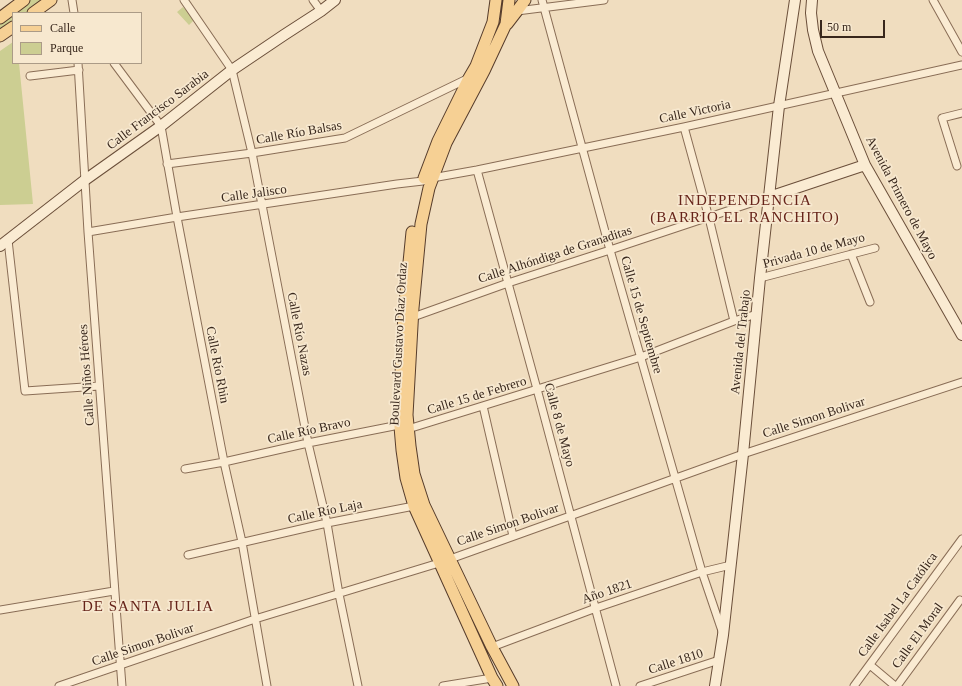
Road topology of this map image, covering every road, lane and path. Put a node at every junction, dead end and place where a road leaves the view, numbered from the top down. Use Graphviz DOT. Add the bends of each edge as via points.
graph roads {
  1 [pos="24,0"];
  2 [pos="51,0"];
  3 [pos="184,0"];
  4 [pos="313,0"];
  5 [pos="335,0"];
  6 [pos="496,0"];
  7 [pos="510,0"];
  8 [pos="525,0"];
  9 [pos="542,0"];
  10 [pos="604,0"];
  11 [pos="795,0"];
  12 [pos="812,0"];
  13 [pos="933,0"];
  14 [pos="544,8"];
  15 [pos="321,11"];
  16 [pos="517,11"];
  17 [pos="33,12"];
  18 [pos="0,18"];
  19 [pos="506,24"];
  20 [pos="12,28"];
  21 [pos="0,36"];
  22 [pos="962,52"];
  23 [pos="115,64"];
  24 [pos="962,65"];
  25 [pos="78,67"];
  26 [pos="232,70"];
  27 [pos="30,76"];
  28 [pos="469,78"];
  29 [pos="836,94"];
  30 [pos="779,106"];
  31 [pos="962,113"];
  32 [pos="161,126"];
  33 [pos="684,127"];
  34 [pos="582,148"];
  35 [pos="252,153"];
  36 [pos="167,164"];
  37 [pos="866,165"];
  38 [pos="957,166"];
  39 [pos="477,170"];
  40 [pos="85,180"];
  41 [pos="427,180"];
  42 [pos="769,197"];
  43 [pos="262,205"];
  44 [pos="177,217"];
  45 [pos="708,218"];
  46 [pos="88,232"];
  47 [pos="4,243"];
  48 [pos="875,248"];
  49 [pos="610,250"];
  50 [pos="851,254"];
  51 [pos="760,278"];
  52 [pos="508,283"];
  53 [pos="870,302"];
  54 [pos="757,314"];
  55 [pos="413,316"];
  56 [pos="734,321"];
  57 [pos="962,335"];
  58 [pos="641,357"];
  59 [pos="962,382"];
  60 [pos="99,386"];
  61 [pos="537,389"];
  62 [pos="484,406"];
  63 [pos="404,427"];
  64 [pos="308,443"];
  65 [pos="743,454"];
  66 [pos="224,462"];
  67 [pos="185,469"];
  68 [pos="675,478"];
  69 [pos="414,506"];
  70 [pos="571,516"];
  71 [pos="327,523"];
  72 [pos="513,536"];
  73 [pos="962,539"];
  74 [pos="242,542"];
  75 [pos="188,555"];
  76 [pos="444,561"];
  77 [pos="731,565"];
  78 [pos="702,572"];
  79 [pos="114,592"];
  80 [pos="339,594"];
  81 [pos="960,600"];
  82 [pos="596,608"];
  83 [pos="0,610"];
  84 [pos="255,620"];
  85 [pos="723,635"];
  86 [pos="492,647"];
  87 [pos="720,660"];
  88 [pos="870,665"];
  89 [pos="120,666"];
  90 [pos="494,682"];
  91 [pos="59,686"];
  92 [pos="122,686"];
  93 [pos="267,686"];
  94 [pos="358,686"];
  95 [pos="443,686"];
  96 [pos="513,686"];
  97 [pos="616,686"];
  98 [pos="640,686"];
  99 [pos="715,686"];
  100 [pos="854,686"];
  101 [pos="896,686"];
  1 -- 18 [label="main road"];
  2 -- 17 [label="main road"];
  3 -- 26 [label="street, Calle Río Nazas"];
  4 -- 15 [label="street"];
  5 -- 15 [label="street, Calle Francisco Sarabia"];
  6 -- 28 [label="main road, Boulevard Gustavo Díaz Ordaz" via="493,22"];
  7 -- 19 [label="main road, Boulevard Gustavo Díaz Ordaz"];
  8 -- 16 [label="main road"];
  9 -- 14 [label="street, Calle 15 de Septiembre"];
  10 -- 14 [label="street"];
  11 -- 30 [label="street, Avenida del Trabajo"];
  12 -- 29 [label="street, Avenida Primero de Mayo" via="813,30 818,51"];
  13 -- 22 [label="street"];
  14 -- 16 [label="street"];
  14 -- 34 [label="street, Calle 15 de Septiembre"];
  15 -- 26 [label="street, Calle Francisco Sarabia"];
  16 -- 19 [label="main road"];
  19 -- 41 [label="main road, Boulevard Gustavo Díaz Ordaz"];
  20 -- 21 [label="main road"];
  23 -- 32 [label="street, Calle Río Rhin"];
  24 -- 29 [label="street, Calle Victoria"];
  25 -- 27 [label="street"];
  25 -- 40 [label="street, Calle Niños Héroes"];
  26 -- 32 [label="street, Calle Francisco Sarabia"];
  26 -- 35 [label="street, Calle Río Nazas"];
  28 -- 35 [label="street, Calle Río Balsas" via="345,138"];
  28 -- 41 [label="main road, Boulevard Gustavo Díaz Ordaz" via="438,141"];
  29 -- 30 [label="street, Calle Victoria"];
  29 -- 37 [label="street, Avenida Primero de Mayo"];
  30 -- 33 [label="street, Calle Victoria"];
  30 -- 42 [label="street, Avenida del Trabajo"];
  31 -- 38 [label="street" via="942,118"];
  32 -- 36 [label="street, Calle Río Rhin"];
  32 -- 40 [label="street, Calle Francisco Sarabia"];
  33 -- 34 [label="street, Calle Victoria"];
  33 -- 45 [label="street"];
  34 -- 39 [label="street, Calle Victoria"];
  34 -- 49 [label="street, Calle 15 de Septiembre"];
  35 -- 36 [label="street, Calle Río Balsas"];
  35 -- 43 [label="street, Calle Río Nazas"];
  36 -- 44 [label="street, Calle Río Rhin"];
  37 -- 42 [label="street, Calle Alhóndiga de Granaditas"];
  37 -- 57 [label="street, Avenida Primero de Mayo"];
  39 -- 41 [label="street, Calle Victoria"];
  39 -- 52 [label="street, Calle 8 de Mayo"];
  40 -- 46 [label="street, Calle Niños Héroes"];
  40 -- 47 [label="street, Calle Francisco Sarabia"];
  41 -- 43 [label="street, Calle Jalisco"];
  41 -- 55 [label="main road, Boulevard Gustavo Díaz Ordaz" via="429,188 421,224"];
  41 -- 63 [label="main road, Boulevard Gustavo Díaz Ordaz" via="413,231 404,313 399,415"];
  42 -- 45 [label="street, Calle Alhóndiga de Granaditas"];
  42 -- 51 [label="street, Avenida del Trabajo"];
  43 -- 44 [label="street, Calle Jalisco"];
  43 -- 64 [label="street, Calle Río Nazas"];
  44 -- 46 [label="street, Calle Jalisco"];
  44 -- 66 [label="street, Calle Río Rhin"];
  45 -- 49 [label="street, Calle Alhóndiga de Granaditas"];
  45 -- 56 [label="street"];
  46 -- 60 [label="street, Calle Niños Héroes"];
  47 -- 60 [label="street" via="25,391"];
  48 -- 50 [label="street, Privada 10 de Mayo"];
  49 -- 52 [label="street, Calle Alhóndiga de Granaditas"];
  49 -- 58 [label="street, Calle 15 de Septiembre"];
  50 -- 51 [label="street, Privada 10 de Mayo"];
  50 -- 53 [label="street"];
  51 -- 54 [label="street, Avenida del Trabajo"];
  52 -- 55 [label="street, Calle Alhóndiga de Granaditas"];
  52 -- 61 [label="street, Calle 8 de Mayo"];
  54 -- 56 [label="street, Calle 15 de Febrero"];
  54 -- 65 [label="street, Avenida del Trabajo"];
  55 -- 63 [label="main road, Boulevard Gustavo Díaz Ordaz" via="407,415"];
  56 -- 58 [label="street, Calle 15 de Febrero"];
  58 -- 61 [label="street, Calle 15 de Febrero"];
  58 -- 68 [label="street, Calle 15 de Septiembre"];
  59 -- 65 [label="street, Calle Simon Bolivar"];
  60 -- 79 [label="street, Calle Niños Héroes"];
  61 -- 62 [label="street, Calle 15 de Febrero"];
  61 -- 70 [label="street, Calle 8 de Mayo"];
  62 -- 63 [label="street, Calle 15 de Febrero"];
  62 -- 72 [label="street"];
  63 -- 64 [label="street, Calle Río Bravo"];
  63 -- 69 [label="main road, Boulevard Gustavo Díaz Ordaz" via="402,450"];
  63 -- 76 [label="main road, Boulevard Gustavo Díaz Ordaz" via="414,474"];
  64 -- 66 [label="street, Calle Río Bravo"];
  64 -- 71 [label="street, Calle Río Nazas"];
  65 -- 68 [label="street, Calle Simon Bolivar"];
  65 -- 77 [label="street, Avenida del Trabajo"];
  66 -- 67 [label="street, Calle Río Bravo"];
  66 -- 74 [label="street, Calle Río Rhin"];
  68 -- 70 [label="street, Calle Simon Bolivar"];
  68 -- 78 [label="street, Calle 15 de Septiembre"];
  69 -- 71 [label="street, Calle Río Laja"];
  69 -- 76 [label="main road, Boulevard Gustavo Díaz Ordaz"];
  70 -- 72 [label="street, Calle Simon Bolivar"];
  70 -- 82 [label="street, Calle 8 de Mayo"];
  71 -- 74 [label="street, Calle Río Laja"];
  71 -- 80 [label="street, Calle Río Nazas"];
  72 -- 76 [label="street, Calle Simon Bolivar"];
  73 -- 88 [label="street, Calle Isabel La Católica"];
  74 -- 75 [label="street, Calle Río Laja"];
  74 -- 84 [label="street, Calle Río Rhin"];
  76 -- 80 [label="street, Calle Simon Bolivar"];
  76 -- 86 [label="main road, Boulevard Gustavo Díaz Ordaz"];
  76 -- 90 [label="main road, Boulevard Gustavo Díaz Ordaz"];
  77 -- 78 [label="street, Año 1821"];
  77 -- 85 [label="street, Avenida del Trabajo"];
  78 -- 82 [label="street, Año 1821"];
  78 -- 85 [label="street, Calle 15 de Septiembre"];
  79 -- 83 [label="street"];
  79 -- 89 [label="street, Calle Niños Héroes"];
  80 -- 84 [label="street, Calle Simon Bolivar"];
  80 -- 94 [label="street, Calle Río Nazas"];
  81 -- 101 [label="street, Calle El Moral"];
  82 -- 86 [label="street, Año 1821"];
  82 -- 97 [label="street, Calle 8 de Mayo"];
  84 -- 89 [label="street, Calle Simon Bolivar"];
  84 -- 93 [label="street, Calle Río Rhin"];
  85 -- 87 [label="street, Avenida del Trabajo"];
  86 -- 96 [label="main road, Boulevard Gustavo Díaz Ordaz"];
  87 -- 98 [label="street, Calle 1810"];
  87 -- 99 [label="street, Avenida del Trabajo"];
  88 -- 100 [label="street, Calle Isabel La Católica"];
  88 -- 101 [label="street"];
  89 -- 91 [label="street, Calle Simon Bolivar"];
  89 -- 92 [label="street, Calle Niños Héroes"];
  90 -- 95 [label="street"];
}
